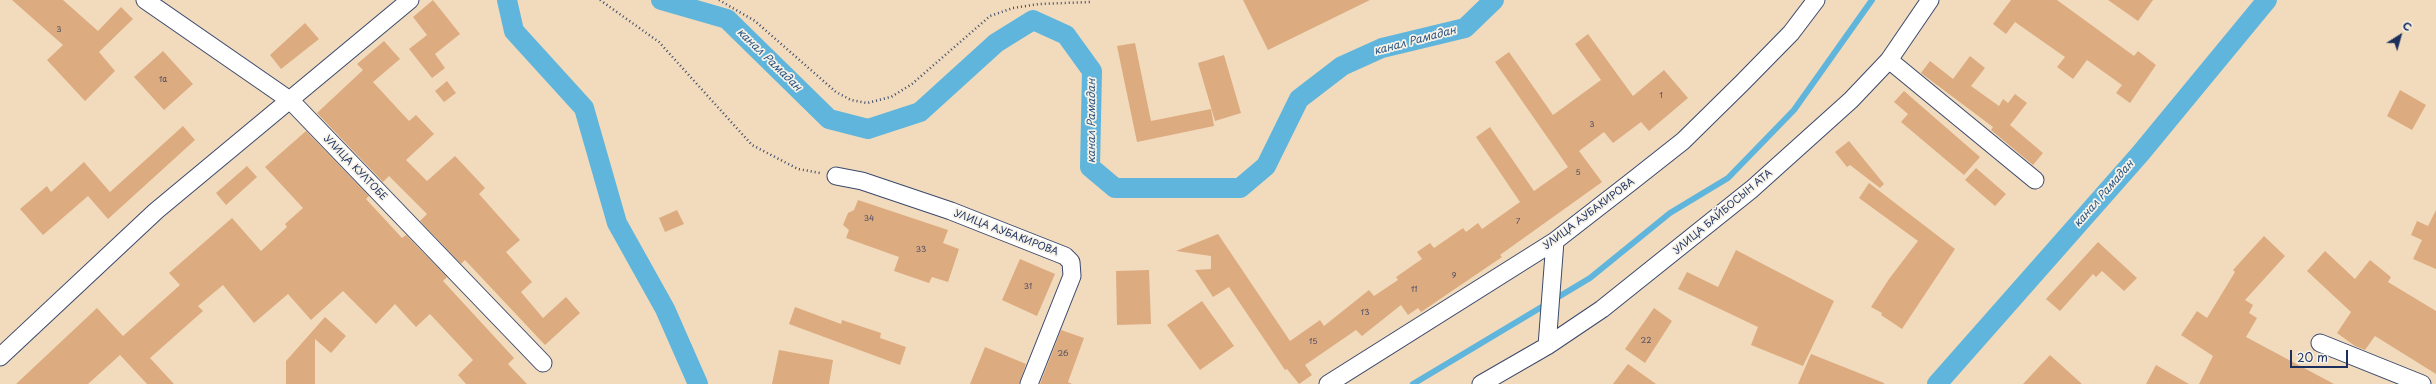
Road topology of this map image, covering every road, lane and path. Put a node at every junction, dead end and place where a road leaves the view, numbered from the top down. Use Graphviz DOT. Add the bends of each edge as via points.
graph roads {
  1 [pos="145,0"];
  2 [pos="410,0"];
  3 [pos="600,0"];
  4 [pos="718,0"];
  5 [pos="1816,0"];
  6 [pos="1930,0"];
  7 [pos="1091,2"];
  8 [pos="1889,60"];
  9 [pos="291,101"];
  10 [pos="836,176"];
  11 [pos="2035,180"];
  12 [pos="1555,241"];
  13 [pos="2320,343"];
  14 [pos="1547,346"];
  15 [pos="0,357"];
  16 [pos="543,363"];
  17 [pos="1028,384"];
  18 [pos="1328,384"];
  19 [pos="1481,384"];
  20 [pos="2422,384"];
  1 -- 9 [label="street, УЛИЦА КУЛТОБЕ"];
  2 -- 9 [label="street"];
  3 -- 10 [label="path" via="659,42 752,145 798,169"];
  4 -- 7 [label="path" via="755,22 836,92 851,100 867,103 891,98 912,84 990,16 1013,8 1039,4"];
  5 -- 12 [label="street, УЛИЦА АУБАКИРОВА" via="1791,34 1683,141"];
  6 -- 8 [label="street, УЛИЦА БАЙБОСЫН АТА"];
  8 -- 11 [label="street"];
  8 -- 14 [label="street, УЛИЦА БАЙБОСЫН АТА" via="1852,100 1752,189 1602,309"];
  9 -- 15 [label="street" via="156,211"];
  9 -- 16 [label="street, УЛИЦА КУЛТОБЕ"];
  10 -- 17 [label="street, УЛИЦА АУБАКИРОВА" via="862,181 950,211 1065,256 1071,262 1072,276"];
  12 -- 14 [label="street"];
  12 -- 18 [label="street, УЛИЦА АУБАКИРОВА"];
  13 -- 20 [label="street"];
  14 -- 19 [label="street, УЛИЦА БАЙБОСЫН АТА"];
}
